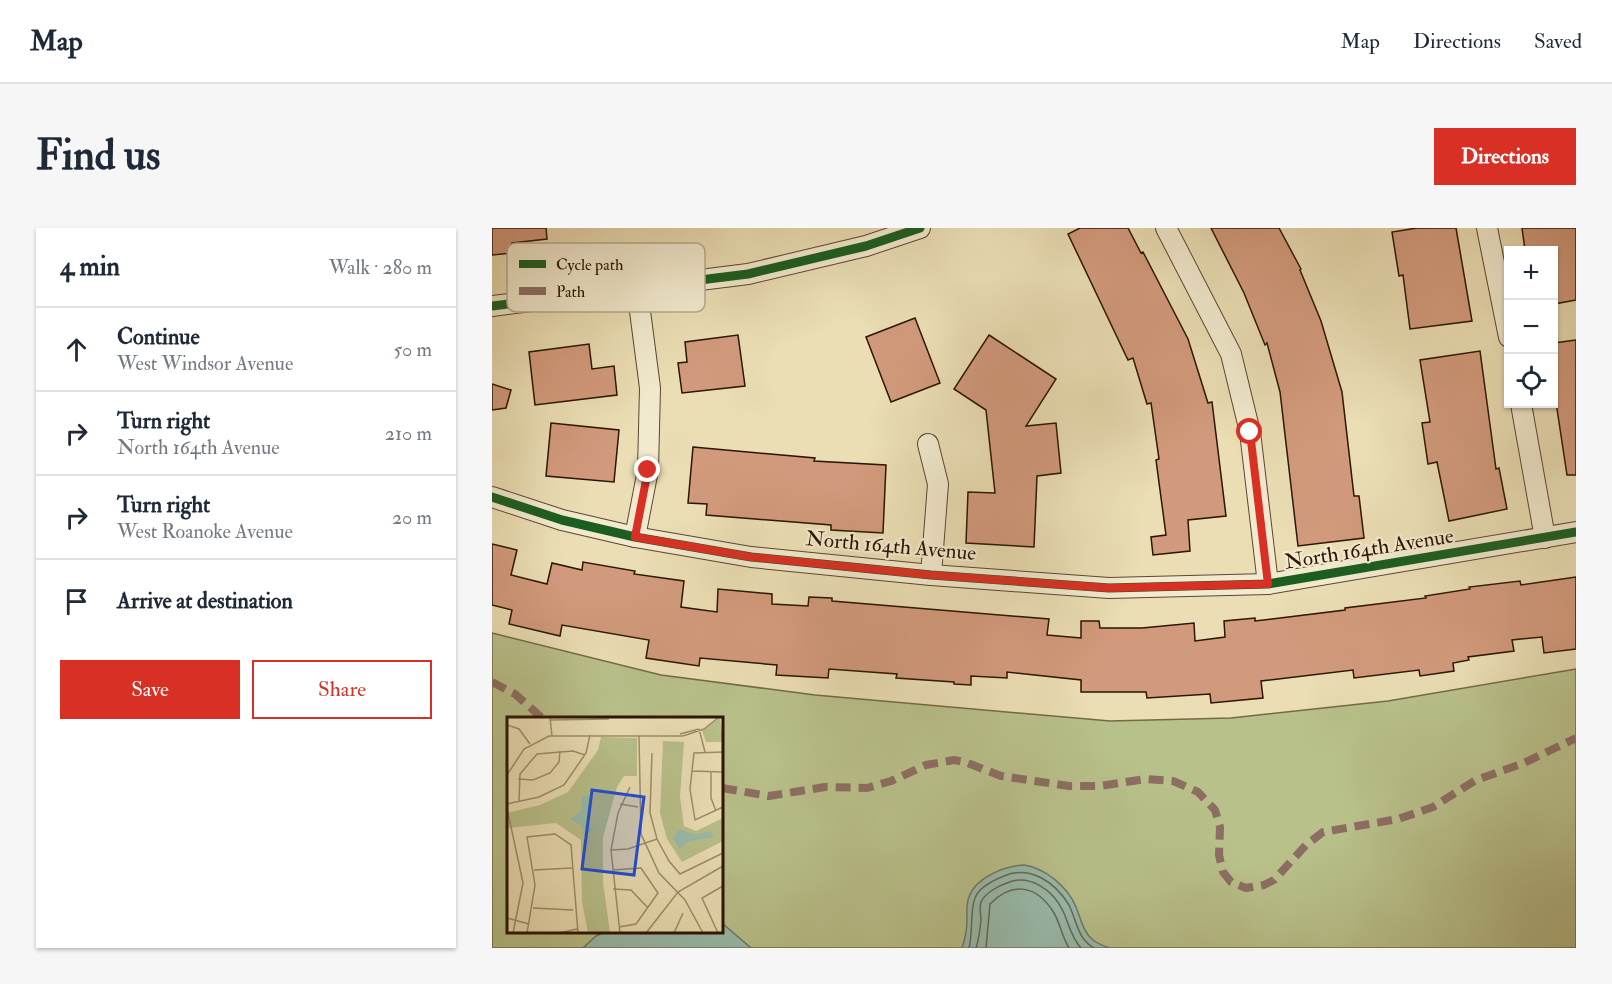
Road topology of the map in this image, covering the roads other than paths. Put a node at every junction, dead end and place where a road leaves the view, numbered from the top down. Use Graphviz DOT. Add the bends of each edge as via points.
graph roads {
  1 [pos="920,228"];
  2 [pos="1166,228"];
  3 [pos="1487,228"];
  4 [pos="705,279"];
  5 [pos="507,304"];
  6 [pos="492,306"];
  7 [pos="640,312"];
  8 [pos="1504,312"];
  9 [pos="1522,408"];
  10 [pos="928,444"];
  11 [pos="492,497"];
  12 [pos="1576,532"];
  13 [pos="635,537"];
  14 [pos="1545,538"];
  15 [pos="931,575"];
  16 [pos="1268,584"];
  1 -- 4 [label="street" via="866,246 748,274"];
  2 -- 16 [label="street" via="1231,354 1250,432"];
  3 -- 8 [label="street"];
  5 -- 6 [label="street"];
  7 -- 13 [label="street" via="650,388 648,470"];
  9 -- 14 [label="street"];
  10 -- 15 [label="street" via="938,484"];
  11 -- 13 [label="street, North 164th Avenue" via="562,520"];
  12 -- 14 [label="street, North 164th Avenue"];
  13 -- 15 [label="street, North 164th Avenue" via="751,557"];
  14 -- 16 [label="street, North 164th Avenue"];
  15 -- 16 [label="street, North 164th Avenue" via="1109,588"];
}
